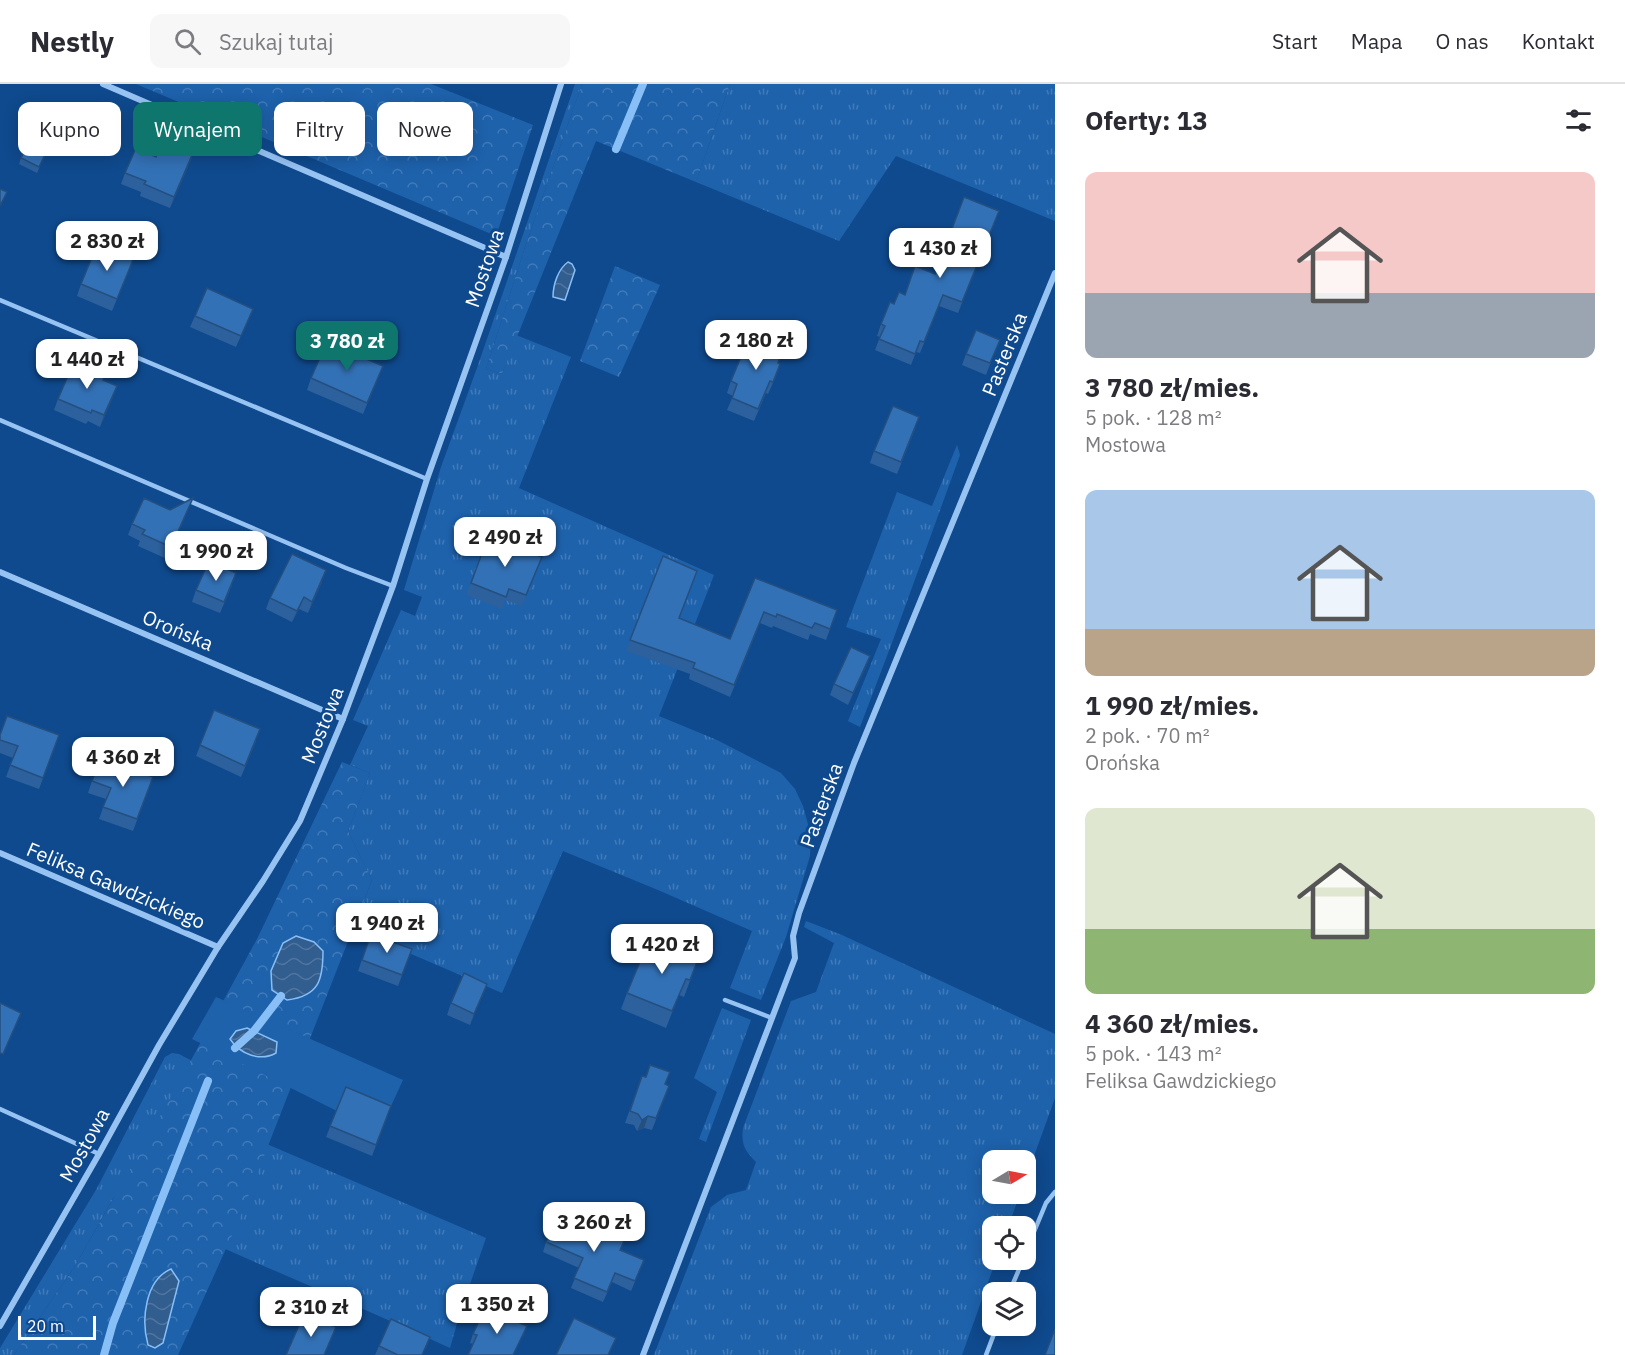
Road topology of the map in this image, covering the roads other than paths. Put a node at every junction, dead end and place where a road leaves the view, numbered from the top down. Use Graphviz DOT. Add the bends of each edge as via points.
graph roads {
  1 [pos="103,84"];
  2 [pos="561,84"];
  3 [pos="506,257"];
  4 [pos="1055,273"];
  5 [pos="0,300"];
  6 [pos="0,420"];
  7 [pos="427,479"];
  8 [pos="0,572"];
  9 [pos="393,586"];
  10 [pos="343,719"];
  11 [pos="0,853"];
  12 [pos="218,947"];
  13 [pos="725,1000"];
  14 [pos="771,1018"];
  15 [pos="0,1109"];
  16 [pos="99,1154"];
  17 [pos="1055,1192"];
  18 [pos="1036,1227"];
  19 [pos="0,1326"];
  20 [pos="993,1336"];
  21 [pos="643,1355"];
  22 [pos="986,1355"];
  1 -- 3 [label="street"];
  2 -- 3 [label="street, Mostowa"];
  3 -- 7 [label="street, Mostowa"];
  4 -- 14 [label="street, Pasterska" via="854,763 799,913 793,936 795,958"];
  5 -- 7 [label="lane"];
  6 -- 9 [label="lane"];
  7 -- 9 [label="street, Mostowa"];
  8 -- 10 [label="street, Orońska"];
  9 -- 10 [label="street, Mostowa"];
  10 -- 12 [label="street, Mostowa" via="300,821"];
  11 -- 12 [label="street, Feliksa Gawdzickiego"];
  12 -- 16 [label="street, Mostowa"];
  13 -- 14 [label="lane"];
  14 -- 21 [label="street, Pasterska"];
  15 -- 16 [label="lane"];
  16 -- 19 [label="street, Mostowa"];
  17 -- 18 [label="lane"];
  20 -- 22 [label="lane"];
}
